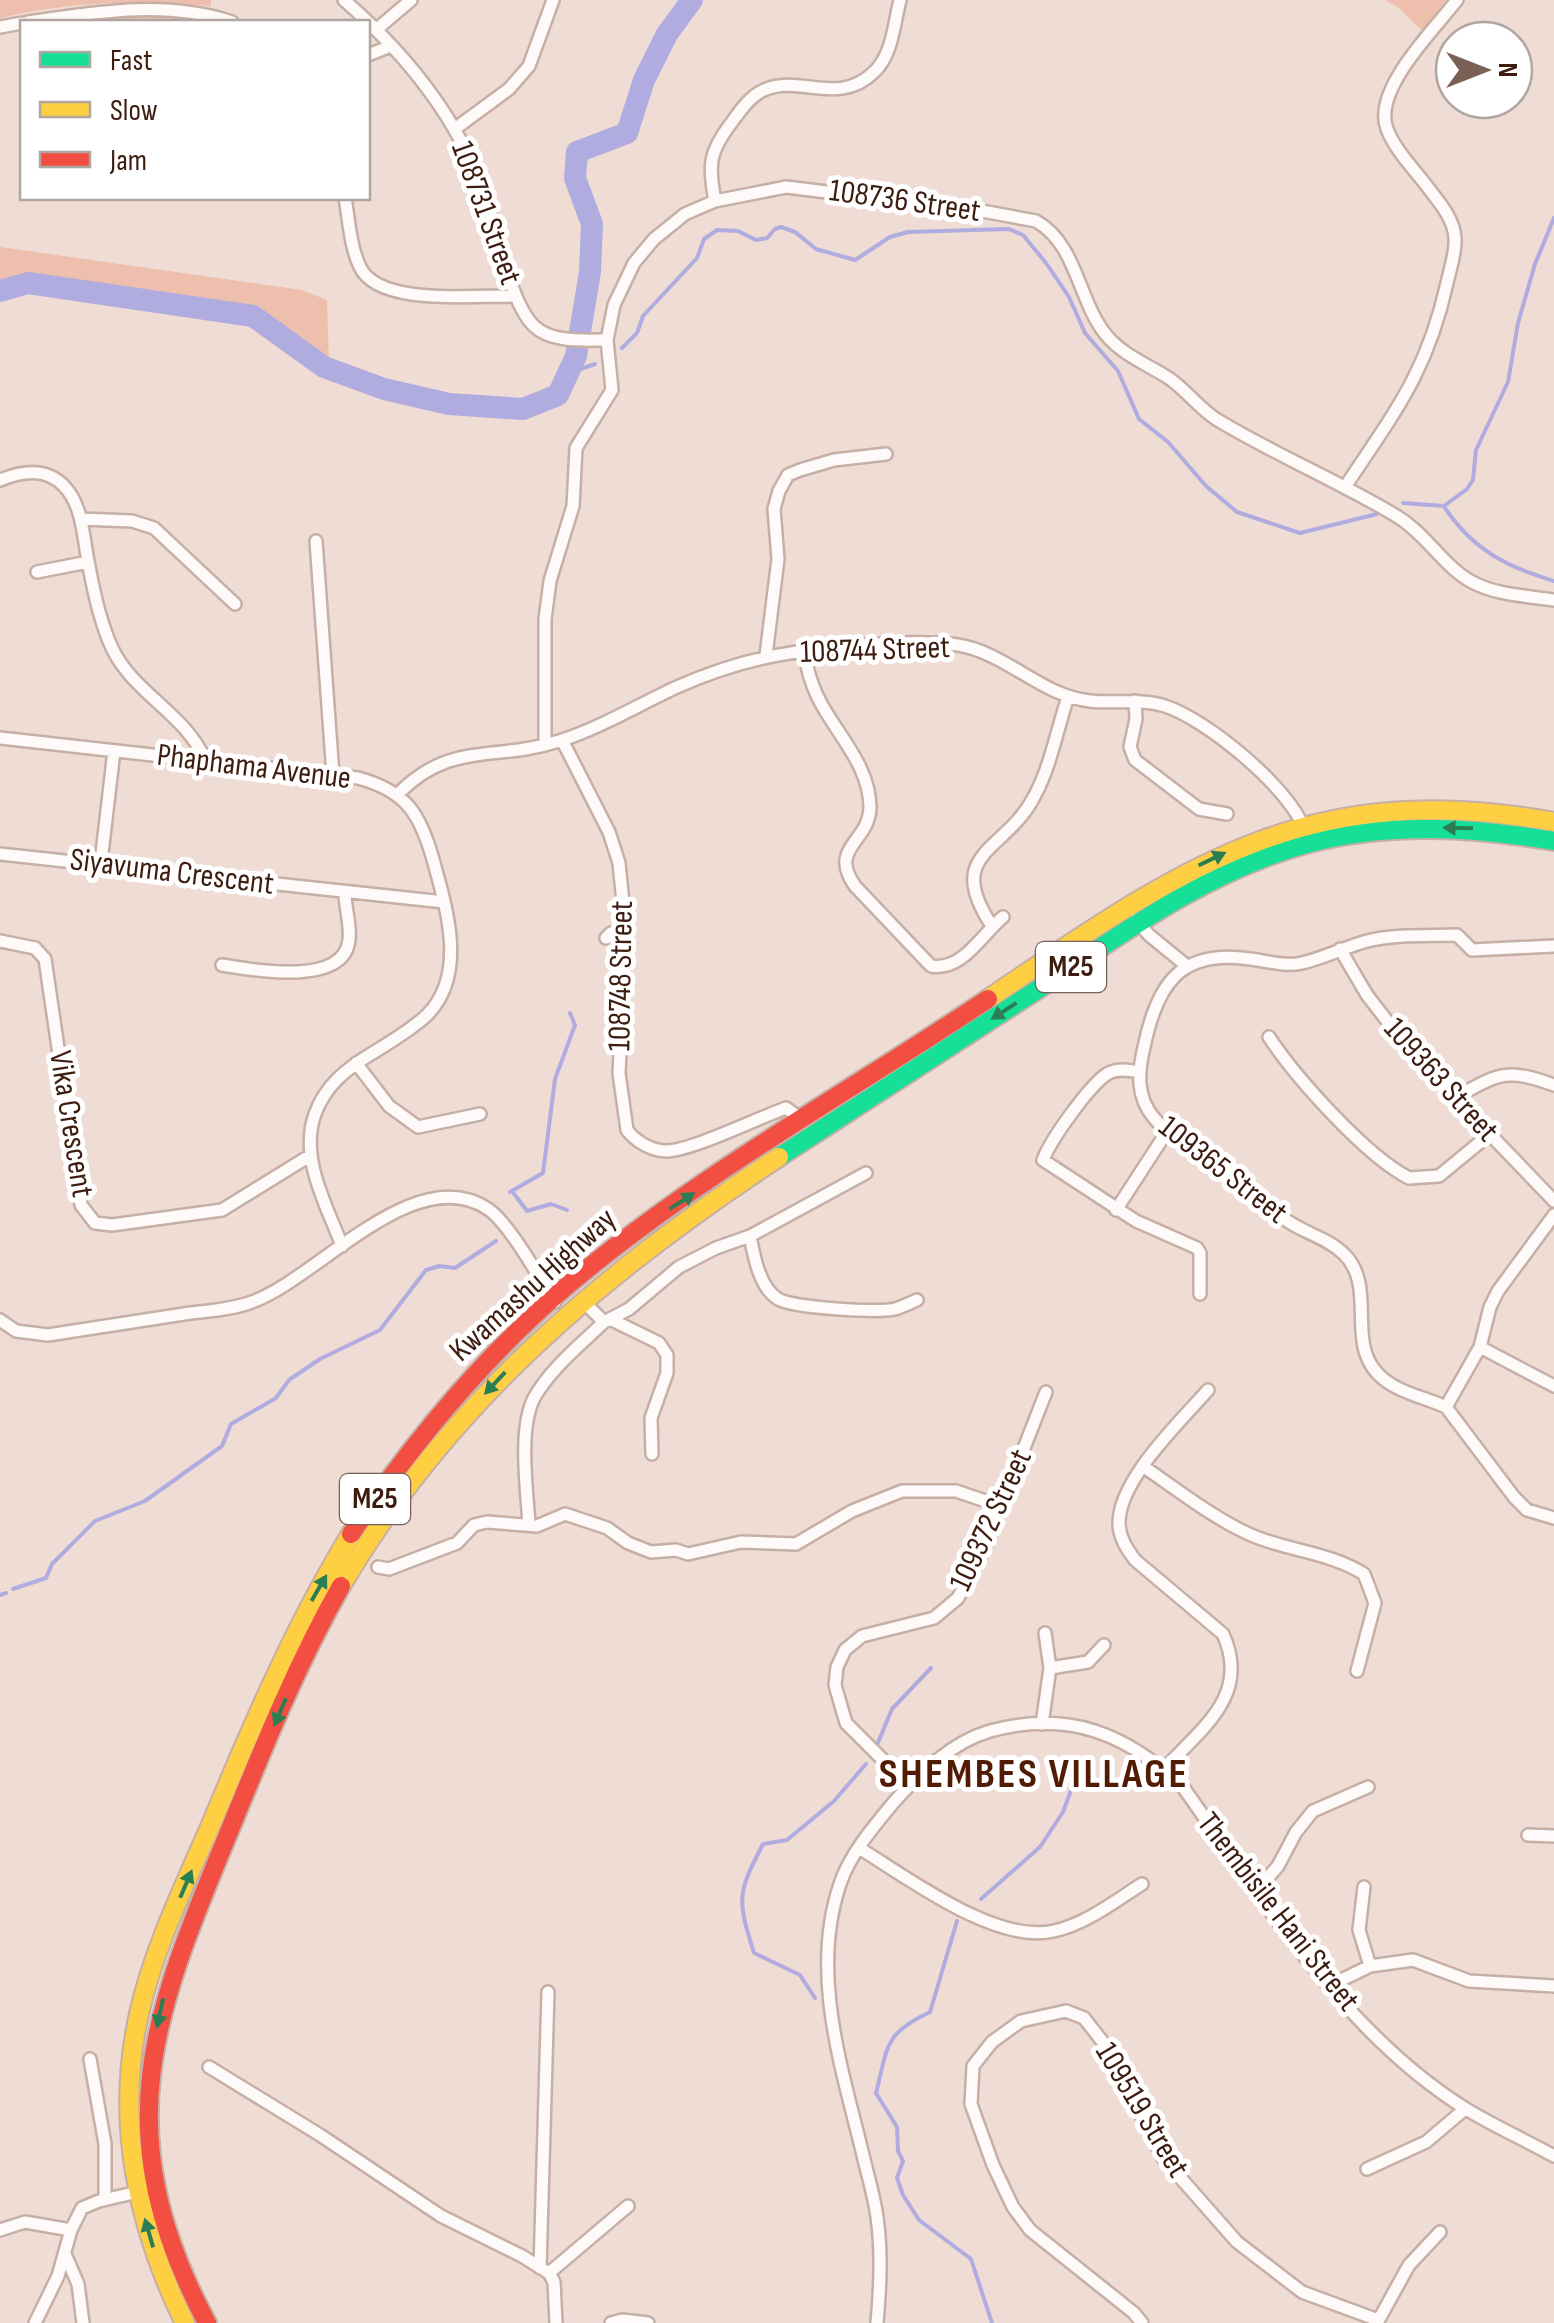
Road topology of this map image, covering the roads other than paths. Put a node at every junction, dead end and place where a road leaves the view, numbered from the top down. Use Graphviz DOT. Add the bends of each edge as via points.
graph roads {
  1 [pos="344,0"];
  2 [pos="411,0"];
  3 [pos="553,0"];
  4 [pos="900,0"];
  5 [pos="1458,0"];
  6 [pos="47,20"];
  7 [pos="225,20"];
  8 [pos="367,20"];
  9 [pos="370,22"];
  10 [pos="378,29"];
  11 [pos="391,46"];
  12 [pos="370,53"];
  13 [pos="456,128"];
  14 [pos="345,200"];
  15 [pos="716,201"];
  16 [pos="516,296"];
  17 [pos="607,340"];
  18 [pos="886,454"];
  19 [pos="0,480"];
  20 [pos="1345,487"];
  21 [pos="81,519"];
  22 [pos="316,540"];
  23 [pos="88,562"];
  24 [pos="37,572"];
  25 [pos="1554,600"];
  26 [pos="234,604"];
  27 [pos="804,649"];
  28 [pos="766,655"];
  29 [pos="1068,697"];
  30 [pos="1135,702"];
  31 [pos="0,738"];
  32 [pos="562,740"];
  33 [pos="546,745"];
  34 [pos="114,751"];
  35 [pos="205,760"];
  36 [pos="333,775"];
  37 [pos="398,794"];
  38 [pos="1227,814"];
  39 [pos="1554,822"];
  40 [pos="1302,825"];
  41 [pos="1554,841"];
  42 [pos="1308,844"];
  43 [pos="0,854"];
  44 [pos="101,862"];
  45 [pos="344,893"];
  46 [pos="444,902"];
  47 [pos="1133,916"];
  48 [pos="1003,918"];
  49 [pos="992,926"];
  50 [pos="626,932"];
  51 [pos="606,938"];
  52 [pos="0,941"];
  53 [pos="1554,946"];
  54 [pos="1340,949"];
  55 [pos="222,964"];
  56 [pos="1187,966"];
  57 [pos="1269,1037"];
  58 [pos="356,1063"];
  59 [pos="1140,1072"];
  60 [pos="1554,1085"];
  61 [pos="1456,1096"];
  62 [pos="480,1114"];
  63 [pos="804,1121"];
  64 [pos="1168,1130"];
  65 [pos="1490,1134"];
  66 [pos="312,1155"];
  67 [pos="866,1172"];
  68 [pos="1554,1201"];
  69 [pos="1116,1210"];
  70 [pos="1554,1214"];
  71 [pos="750,1236"];
  72 [pos="342,1246"];
  73 [pos="1200,1294"];
  74 [pos="582,1300"];
  75 [pos="916,1300"];
  76 [pos="559,1307"];
  77 [pos="0,1320"];
  78 [pos="607,1320"];
  79 [pos="1480,1347"];
  80 [pos="1554,1386"];
  81 [pos="1208,1390"];
  82 [pos="1046,1392"];
  83 [pos="1446,1407"];
  84 [pos="652,1454"];
  85 [pos="1144,1467"];
  86 [pos="1000,1506"];
  87 [pos="1554,1518"];
  88 [pos="528,1525"];
  89 [pos="378,1566"];
  90 [pos="1046,1633"];
  91 [pos="1104,1645"];
  92 [pos="1050,1668"];
  93 [pos="1357,1671"];
  94 [pos="1042,1724"];
  95 [pos="1164,1769"];
  96 [pos="909,1786"];
  97 [pos="1368,1787"];
  98 [pos="1528,1835"];
  99 [pos="1554,1836"];
  100 [pos="859,1848"];
  101 [pos="1142,1884"];
  102 [pos="1364,1887"];
  103 [pos="1256,1891"];
  104 [pos="1370,1966"];
  105 [pos="1329,1986"];
  106 [pos="1554,1986"];
  107 [pos="548,1992"];
  108 [pos="90,2059"];
  109 [pos="209,2066"];
  110 [pos="1465,2108"];
  111 [pos="1554,2156"];
  112 [pos="1367,2169"];
  113 [pos="147,2190"];
  114 [pos="105,2200"];
  115 [pos="628,2206"];
  116 [pos="0,2230"];
  117 [pos="71,2230"];
  118 [pos="1440,2232"];
  119 [pos="65,2254"];
  120 [pos="544,2271"];
  121 [pos="1378,2322"];
  122 [pos="35,2323"];
  123 [pos="83,2323"];
  124 [pos="184,2323"];
  125 [pos="208,2323"];
  126 [pos="556,2323"];
  127 [pos="611,2323"];
  128 [pos="648,2323"];
  129 [pos="877,2323"];
  130 [pos="1142,2323"];
  1 -- 8 [label="street, 108731 Street"];
  2 -- 10 [label="street"];
  3 -- 13 [label="street" via="529,66"];
  4 -- 15 [label="street" via="886,54 866,78 836,90 767,88 742,108 713,150"];
  5 -- 20 [label="street" via="1397,77 1384,112 1388,133 1454,233 1440,316 1416,379"];
  6 -- 7 [label="street" via="152,9"];
  9 -- 10 [label="street, 108731 Street"];
  10 -- 11 [label="street, 108731 Street"];
  11 -- 12 [label="street"];
  11 -- 13 [label="street, 108731 Street"];
  13 -- 16 [label="street, 108731 Street"];
  14 -- 16 [label="street" via="360,267 381,288"];
  15 -- 17 [label="street, 108736 Street" via="671,224 634,263"];
  15 -- 20 [label="street, 108736 Street" via="800,187 1036,221 1049,228 1100,326 1120,348 1221,422"];
  16 -- 17 [label="street, 108731 Street" via="535,328"];
  17 -- 33 [label="street, 108736 Street" via="612,390 578,441 573,506 547,598"];
  18 -- 28 [label="street" via="800,470 778,491"];
  19 -- 21 [label="street" via="30,472 53,477 68,490"];
  20 -- 25 [label="street, 108736 Street" via="1414,527 1474,584"];
  21 -- 23 [label="street"];
  21 -- 26 [label="street" via="154,528"];
  22 -- 36 [label="street"];
  23 -- 24 [label="street"];
  23 -- 35 [label="street" via="118,660 190,734"];
  27 -- 28 [label="street, 108744 Street"];
  27 -- 29 [label="street, 108744 Street" via="958,646 988,654"];
  27 -- 49 [label="street" via="811,681 868,795 868,819 844,862 848,876 931,966 958,960"];
  28 -- 32 [label="street, 108744 Street" via="678,686"];
  29 -- 30 [label="street, 108744 Street"];
  29 -- 49 [label="street" via="1034,799 972,877 976,902"];
  30 -- 38 [label="street" via="1130,747 1136,760 1200,809"];
  30 -- 40 [label="street, 108744 Street" via="1165,706 1197,722 1280,789"];
  31 -- 34 [label="street, Phaphama Avenue"];
  32 -- 33 [label="street, 108744 Street"];
  32 -- 50 [label="street, 108748 Street" via="616,850"];
  33 -- 37 [label="street, 108744 Street" via="445,761"];
  34 -- 35 [label="street, Phaphama Avenue"];
  34 -- 44 [label="street"];
  35 -- 36 [label="street, Phaphama Avenue"];
  36 -- 37 [label="street, Phaphama Avenue"];
  37 -- 46 [label="street" via="426,836"];
  39 -- 40 [label="main road, Kwamashu Highway / M25" via="1425,808"];
  40 -- 42 [label="street, 108744 Street"];
  47 -- 40 [label="main road, Kwamashu Highway / M25, one-way" via="1219,855"];
  41 -- 42 [label="main road, Kwamashu Highway / M25, one-way" via="1428,827"];
  42 -- 47 [label="main road, Kwamashu Highway / M25"];
  43 -- 44 [label="street, Siyavuma Crescent"];
  44 -- 45 [label="street, Siyavuma Crescent"];
  45 -- 46 [label="street, Siyavuma Crescent"];
  45 -- 55 [label="street" via="349,944 326,967 286,972"];
  46 -- 58 [label="street" via="451,960 440,996 403,1034"];
  47 -- 56 [label="street"];
  47 -- 63 [label="main road, Kwamashu Highway / M25"];
  47 -- 74 [label="main road, Kwamashu Highway / M25, one-way" via="652,1244"];
  48 -- 49 [label="street"];
  50 -- 51 [label="street"];
  50 -- 63 [label="street, 108748 Street" via="619,1073 623,1118 632,1137 666,1151 786,1108"];
  52 -- 66 [label="street, Vika Crescent" via="35,948 45,960 81,1205 95,1223 222,1210"];
  53 -- 54 [label="street" via="1472,950 1457,935 1382,938"];
  54 -- 56 [label="street" via="1302,964 1218,958"];
  54 -- 61 [label="street, 109363 Street" via="1386,1022"];
  56 -- 59 [label="street" via="1156,1000"];
  57 -- 65 [label="street" via="1296,1076 1409,1178 1439,1176"];
  58 -- 62 [label="street" via="375,1091 418,1127"];
  58 -- 66 [label="street" via="315,1114"];
  59 -- 64 [label="street, 109365 Street" via="1145,1104"];
  59 -- 69 [label="street" via="1106,1076 1046,1152 1046,1162"];
  60 -- 61 [label="street" via="1510,1073"];
  61 -- 65 [label="street, 109363 Street"];
  76 -- 63 [label="main road, Kwamashu Highway / M25, one-way" via="638,1230"];
  64 -- 69 [label="street"];
  64 -- 83 [label="street, 109365 Street" via="1288,1221 1341,1251 1359,1284 1371,1365 1393,1385"];
  65 -- 68 [label="street, 109363 Street"];
  66 -- 72 [label="street"];
  67 -- 71 [label="street"];
  69 -- 73 [label="street" via="1197,1248"];
  70 -- 79 [label="street" via="1498,1292"];
  71 -- 75 [label="street" via="758,1270 782,1300 890,1310"];
  71 -- 78 [label="street" via="679,1267"];
  72 -- 76 [label="street" via="409,1206 452,1196 489,1210 503,1224"];
  72 -- 77 [label="street" via="244,1305 48,1335"];
  74 -- 76 [label="main road, Kwamashu Highway / M25"];
  74 -- 78 [label="street"];
  76 -- 113 [label="main road, Kwamashu Highway / M25" via="463,1388 403,1461 353,1532 275,1674 180,1922 147,1985 131,2063 130,2136"];
  78 -- 84 [label="street" via="652,1339 667,1355 651,1418"];
  78 -- 88 [label="street" via="547,1381 530,1409"];
  79 -- 80 [label="street"];
  79 -- 83 [label="street"];
  81 -- 85 [label="street"];
  82 -- 86 [label="street, 109372 Street"];
  83 -- 87 [label="street" via="1514,1497 1527,1510"];
  85 -- 93 [label="street" via="1228,1524 1364,1574 1375,1611"];
  85 -- 95 [label="street" via="1120,1511 1124,1545 1223,1634 1232,1668 1224,1701"];
  86 -- 88 [label="street" via="971,1494 902,1491 796,1544 741,1542 688,1554 651,1552 565,1514"];
  86 -- 96 [label="street, 109372 Street" via="976,1566 948,1608 934,1618 862,1636 837,1667 846,1723"];
  88 -- 89 [label="street" via="487,1522 457,1543"];
  90 -- 92 [label="street"];
  91 -- 92 [label="street" via="1088,1662"];
  92 -- 94 [label="street"];
  94 -- 95 [label="street, Thembisile Hani Street" via="1105,1734"];
  94 -- 96 [label="street, Thembisile Hani Street" via="971,1738"];
  95 -- 103 [label="street, Thembisile Hani Street"];
  96 -- 100 [label="street, Thembisile Hani Street"];
  97 -- 103 [label="street" via="1313,1811"];
  98 -- 99 [label="street"];
  100 -- 101 [label="street" via="956,1906 1017,1931 1064,1928"];
  100 -- 129 [label="street, Thembisile Hani Street" via="840,1880 827,1983 877,2214"];
  102 -- 104 [label="street" via="1359,1930"];
  103 -- 105 [label="street, Thembisile Hani Street"];
  104 -- 105 [label="street"];
  104 -- 106 [label="street" via="1413,1960 1468,1981"];
  105 -- 110 [label="street, Thembisile Hani Street" via="1408,2066"];
  107 -- 120 [label="street"];
  108 -- 114 [label="street" via="105,2144"];
  109 -- 120 [label="street" via="441,2216"];
  110 -- 111 [label="street, Thembisile Hani Street"];
  110 -- 112 [label="street" via="1413,2150"];
  113 -- 114 [label="street"];
  124 -- 113 [label="main road, Kwamashu Highway / M25, one-way" via="158,2267"];
  113 -- 125 [label="main road, Kwamashu Highway / M25"];
  114 -- 117 [label="street" via="84,2206"];
  115 -- 120 [label="street"];
  116 -- 117 [label="street" via="25,2222"];
  117 -- 119 [label="street"];
  118 -- 121 [label="street" via="1409,2265"];
  119 -- 122 [label="street"];
  119 -- 123 [label="street" via="78,2284"];
  120 -- 126 [label="street" via="554,2282"];
  121 -- 130 [label="street, 109519 Street" via="1302,2292 1237,2242 1163,2158 1090,2023 1066,2011 1021,2020 973,2066 971,2104 993,2165 1030,2230"];
  127 -- 128 [label="street"];
}
